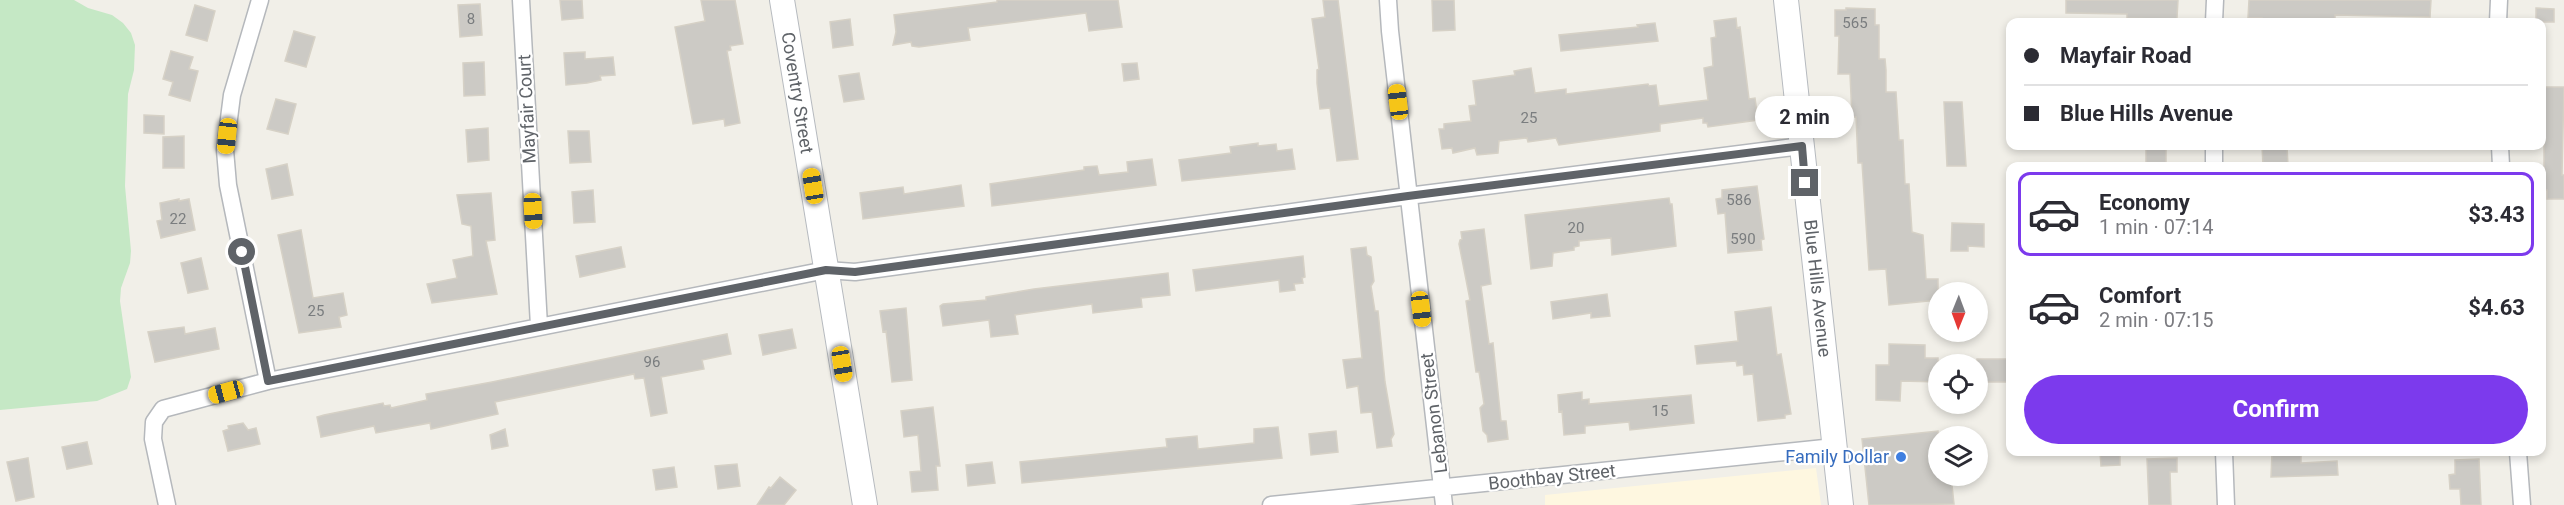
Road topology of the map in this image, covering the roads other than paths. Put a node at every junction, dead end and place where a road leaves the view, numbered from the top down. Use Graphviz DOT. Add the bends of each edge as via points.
graph roads {
  1 [pos="260,0"];
  2 [pos="521,0"];
  3 [pos="782,0"];
  4 [pos="1388,0"];
  5 [pos="1786,0"];
  6 [pos="2215,0"];
  7 [pos="2499,0"];
  8 [pos="2214,18"];
  9 [pos="2498,18"];
  10 [pos="1802,146"];
  11 [pos="1408,196"];
  12 [pos="826,270"];
  13 [pos="539,326"];
  14 [pos="268,381"];
  15 [pos="1834,447"];
  16 [pos="2224,456"];
  17 [pos="2518,456"];
  18 [pos="1443,497"];
  19 [pos="167,505"];
  20 [pos="865,505"];
  21 [pos="1271,505"];
  22 [pos="1841,505"];
  23 [pos="2226,505"];
  24 [pos="2522,505"];
  1 -- 14 [label="street" via="232,95 225,150 228,185"];
  2 -- 13 [label="street, Mayfair Court"];
  3 -- 12 [label="street, Coventry Street"];
  4 -- 11 [label="street, Lebanon Street"];
  5 -- 10 [label="street, Blue Hills Avenue"];
  6 -- 8 [label="street"];
  7 -- 9 [label="street"];
  10 -- 11 [label="street"];
  10 -- 15 [label="street, Blue Hills Avenue"];
  11 -- 12 [label="street" via="855,272"];
  11 -- 18 [label="street, Lebanon Street"];
  12 -- 13 [label="street"];
  12 -- 20 [label="street, Coventry Street"];
  13 -- 14 [label="street"];
  14 -- 19 [label="street" via="163,409 154,422 153,439"];
  15 -- 18 [label="street, Boothbay Street"];
  15 -- 22 [label="street, Blue Hills Avenue"];
  16 -- 23 [label="street"];
  17 -- 24 [label="street"];
  18 -- 21 [label="street, Boothbay Street"];
}
